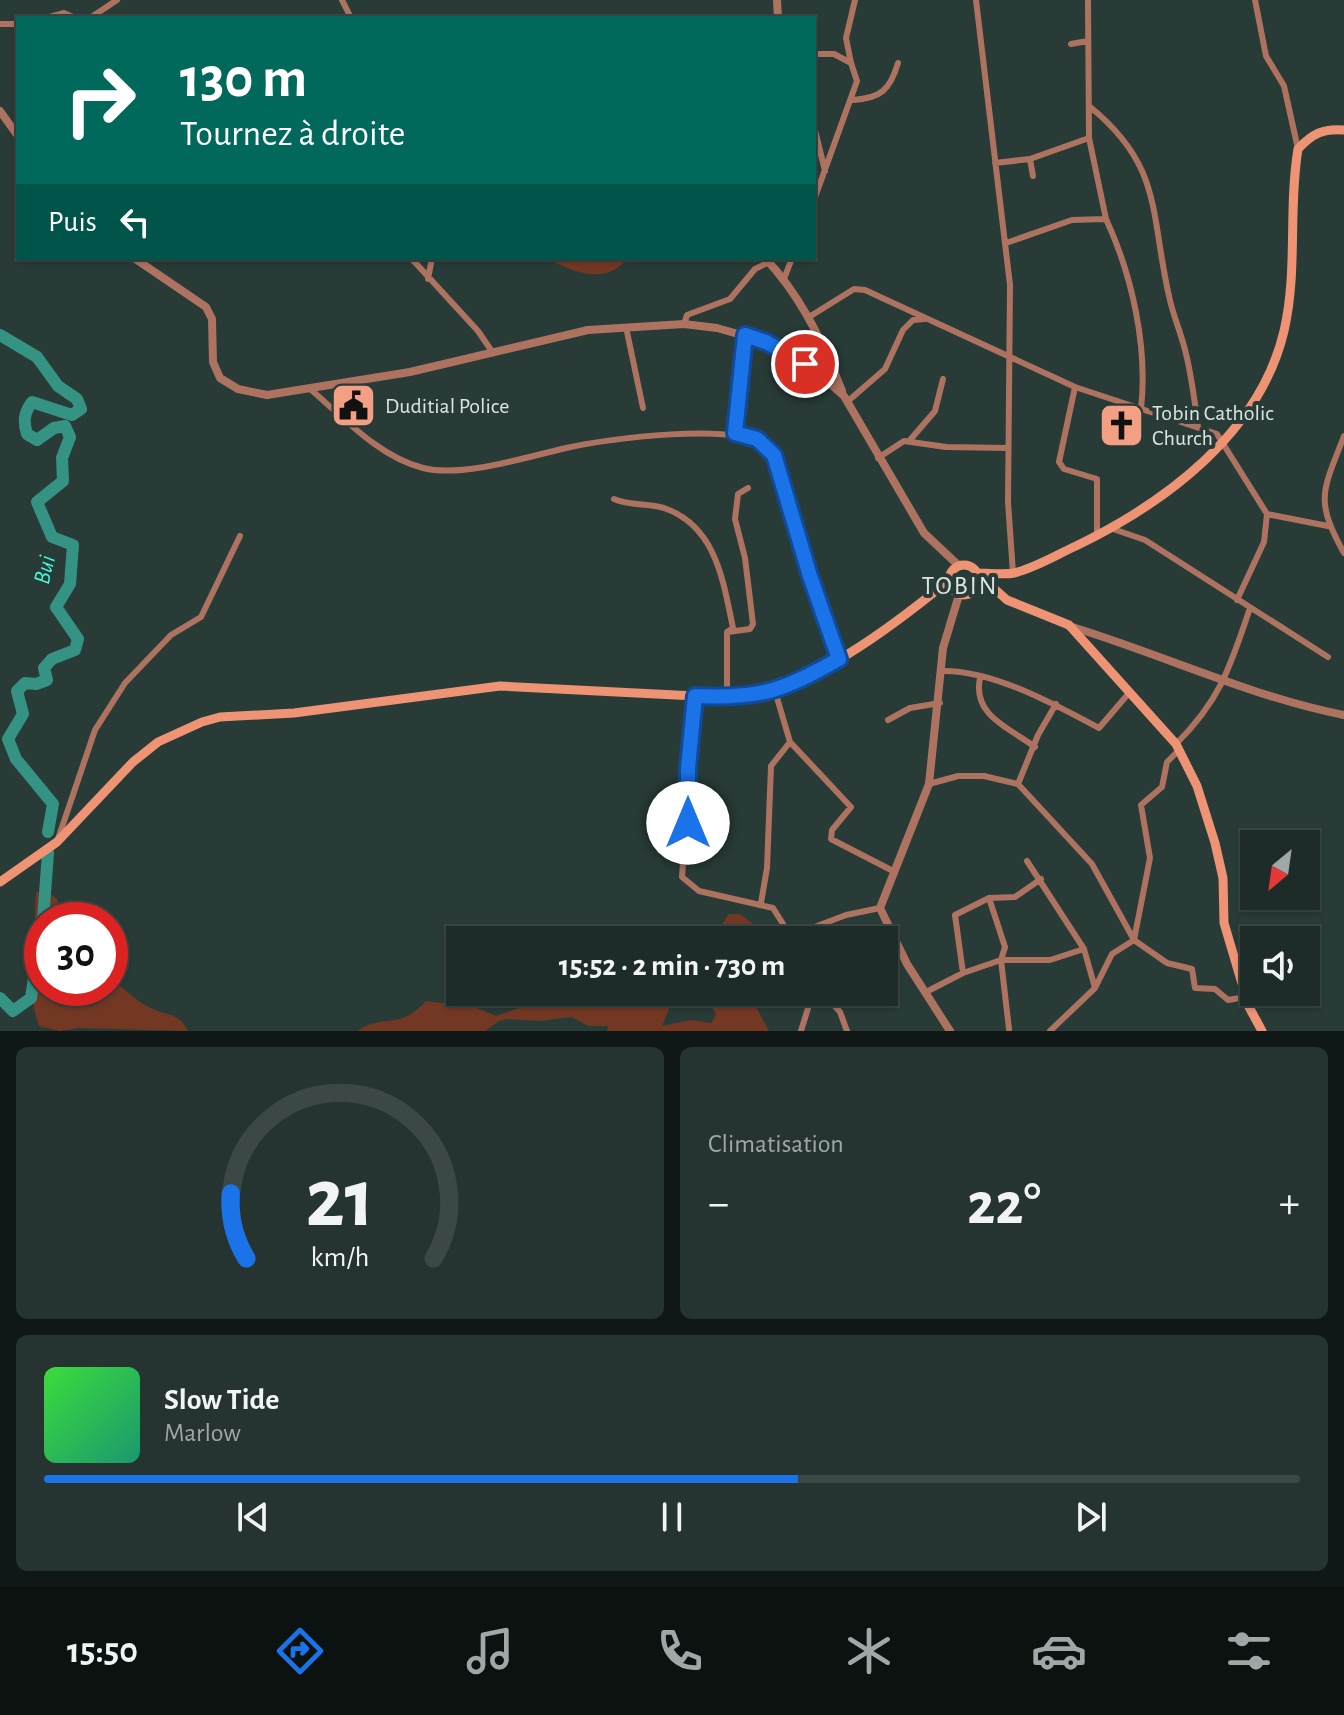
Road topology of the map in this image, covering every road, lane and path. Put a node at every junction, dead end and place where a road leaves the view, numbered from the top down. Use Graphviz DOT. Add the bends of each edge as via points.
graph roads {
  1 [pos="117,0"];
  2 [pos="855,0"];
  3 [pos="976,0"];
  4 [pos="1088,0"];
  5 [pos="1255,0"];
  6 [pos="93,16"];
  7 [pos="846,38"];
  8 [pos="1088,41"];
  9 [pos="1071,44"];
  10 [pos="816,54"];
  11 [pos="834,54"];
  12 [pos="851,63"];
  13 [pos="898,63"];
  14 [pos="853,100"];
  15 [pos="1089,106"];
  16 [pos="0,111"];
  17 [pos="1344,130"];
  18 [pos="16,133"];
  19 [pos="816,134"];
  20 [pos="1089,138"];
  21 [pos="1298,149"];
  22 [pos="1030,159"];
  23 [pos="995,163"];
  24 [pos="825,171"];
  25 [pos="1033,176"];
  26 [pos="816,195"];
  27 [pos="1106,219"];
  28 [pos="1006,243"];
  29 [pos="137,260"];
  30 [pos="413,260"];
  31 [pos="432,260"];
  32 [pos="756,260"];
  33 [pos="767,260"];
  34 [pos="791,260"];
  35 [pos="755,269"];
  36 [pos="428,279"];
  37 [pos="784,279"];
  38 [pos="809,317"];
  39 [pos="928,319"];
  40 [pos="684,324"];
  41 [pos="626,327"];
  42 [pos="745,335"];
  43 [pos="493,353"];
  44 [pos="1010,359"];
  45 [pos="943,379"];
  46 [pos="1075,387"];
  47 [pos="309,388"];
  48 [pos="846,399"];
  49 [pos="643,408"];
  50 [pos="1141,409"];
  51 [pos="1198,427"];
  52 [pos="735,433"];
  53 [pos="1344,436"];
  54 [pos="910,440"];
  55 [pos="1223,443"];
  56 [pos="1008,448"];
  57 [pos="878,458"];
  58 [pos="748,488"];
  59 [pos="614,499"];
  60 [pos="1267,514"];
  61 [pos="1328,526"];
  62 [pos="1113,529"];
  63 [pos="240,536"];
  64 [pos="1097,536"];
  65 [pos="1344,553"];
  66 [pos="958,565"];
  67 [pos="1013,573"];
  68 [pos="978,574"];
  69 [pos="948,581"];
  70 [pos="959,595"];
  71 [pos="1237,600"];
  72 [pos="1250,608"];
  73 [pos="1069,625"];
  74 [pos="727,632"];
  75 [pos="1328,657"];
  76 [pos="839,659"];
  77 [pos="940,671"];
  78 [pos="980,678"];
  79 [pos="1225,683"];
  80 [pos="775,691"];
  81 [pos="1129,693"];
  82 [pos="695,696"];
  83 [pos="727,698"];
  84 [pos="940,703"];
  85 [pos="1056,704"];
  86 [pos="1344,715"];
  87 [pos="888,720"];
  88 [pos="790,742"];
  89 [pos="1035,747"];
  90 [pos="1177,747"];
  91 [pos="929,784"];
  92 [pos="1018,784"];
  93 [pos="57,842"];
  94 [pos="1027,861"];
  95 [pos="893,871"];
  96 [pos="1041,879"];
  97 [pos="0,882"];
  98 [pos="989,898"];
  99 [pos="761,903"];
  100 [pos="880,908"];
  101 [pos="784,926"];
  102 [pos="820,926"];
  103 [pos="1134,940"];
  104 [pos="1084,949"];
  105 [pos="1001,960"];
  106 [pos="963,973"];
  107 [pos="1240,977"];
  108 [pos="1095,988"];
  109 [pos="926,992"];
  110 [pos="1240,998"];
  111 [pos="809,1006"];
  112 [pos="835,1006"];
  113 [pos="1250,1006"];
  114 [pos="1009,1029"];
  115 [pos="801,1031"];
  116 [pos="847,1031"];
  117 [pos="950,1031"];
  118 [pos="1050,1031"];
  119 [pos="1262,1031"];
  1 -- 6 [label="street"];
  2 -- 7 [label="street"];
  3 -- 23 [label="street"];
  4 -- 8 [label="street"];
  5 -- 21 [label="street" via="1266,56 1284,86"];
  7 -- 11 [label="street"];
  7 -- 12 [label="street"];
  8 -- 9 [label="street"];
  8 -- 15 [label="street"];
  10 -- 11 [label="street"];
  11 -- 12 [label="street"];
  12 -- 14 [label="street" via="857,81"];
  13 -- 14 [label="street" via="889,89"];
  14 -- 24 [label="street"];
  15 -- 20 [label="street"];
  15 -- 51 [label="street" via="1137,158 1154,196"];
  16 -- 18 [label="street"];
  17 -- 21 [label="main road" via="1311,134"];
  19 -- 24 [label="street"];
  20 -- 22 [label="street"];
  20 -- 27 [label="street"];
  21 -- 55 [label="main road" via="1292,289 1284,330 1258,395"];
  22 -- 23 [label="street"];
  22 -- 25 [label="street"];
  23 -- 28 [label="street"];
  24 -- 26 [label="street"];
  27 -- 28 [label="street" via="1072,220"];
  27 -- 50 [label="street" via="1130,289 1144,373"];
  28 -- 44 [label="street"];
  29 -- 47 [label="street" via="206,307 212,319 213,362 224,381 250,393"];
  30 -- 36 [label="street"];
  31 -- 36 [label="street"];
  32 -- 35 [label="street"];
  33 -- 35 [label="street"];
  33 -- 37 [label="street"];
  34 -- 37 [label="street"];
  35 -- 40 [label="street" via="730,299 687,315"];
  36 -- 43 [label="street"];
  37 -- 38 [label="street"];
  38 -- 39 [label="street" via="860,288"];
  38 -- 48 [label="street"];
  39 -- 44 [label="street"];
  39 -- 48 [label="street" via="913,320 885,369"];
  40 -- 41 [label="street"];
  40 -- 42 [label="street"];
  41 -- 43 [label="street" via="588,330"];
  41 -- 49 [label="street"];
  42 -- 48 [label="street" via="791,355"];
  42 -- 52 [label="street"];
  43 -- 47 [label="street"];
  44 -- 46 [label="street"];
  44 -- 56 [label="street"];
  45 -- 54 [label="street" via="935,411"];
  46 -- 50 [label="street"];
  46 -- 64 [label="street" via="1059,462 1064,469 1097,479"];
  47 -- 52 [label="street" via="401,460 441,471 618,440"];
  48 -- 57 [label="street"];
  50 -- 51 [label="street"];
  51 -- 55 [label="street" via="1217,434"];
  52 -- 76 [label="street" via="757,439 774,455"];
  53 -- 61 [label="street" via="1325,490"];
  54 -- 56 [label="street" via="946,447"];
  54 -- 57 [label="street"];
  55 -- 60 [label="street"];
  55 -- 62 [label="main road" via="1186,478"];
  56 -- 67 [label="street"];
  57 -- 66 [label="street" via="924,533"];
  58 -- 74 [label="street" via="738,494 735,519 753,624"];
  59 -- 74 [label="street" via="672,512 704,534 728,603 733,628"];
  60 -- 61 [label="street"];
  60 -- 71 [label="street" via="1262,550"];
  61 -- 65 [label="street"];
  62 -- 64 [label="main road"];
  62 -- 71 [label="street" via="1145,540"];
  63 -- 93 [label="street" via="201,617 171,635 125,683 95,730"];
  64 -- 67 [label="main road"];
  66 -- 68 [label="main road" via="970,565"];
  66 -- 69 [label="main road"];
  67 -- 68 [label="main road"];
  68 -- 70 [label="main road" via="975,591"];
  68 -- 73 [label="main road" via="1007,600"];
  69 -- 70 [label="main road"];
  69 -- 76 [label="main road"];
  70 -- 77 [label="street"];
  71 -- 72 [label="street"];
  72 -- 75 [label="street"];
  72 -- 79 [label="street"];
  73 -- 79 [label="street"];
  73 -- 81 [label="main road"];
  74 -- 83 [label="street"];
  76 -- 80 [label="main road"];
  77 -- 78 [label="street" via="958,670"];
  77 -- 84 [label="street"];
  78 -- 85 [label="street"];
  78 -- 89 [label="street" via="977,690 984,709"];
  79 -- 86 [label="street"];
  79 -- 90 [label="street"];
  80 -- 83 [label="main road"];
  80 -- 88 [label="street"];
  81 -- 85 [label="street" via="1099,728"];
  81 -- 90 [label="main road"];
  82 -- 83 [label="main road"];
  82 -- 93 [label="main road" via="500,686 294,713 220,717 158,742"];
  82 -- 99 [label="street" via="682,877 699,891"];
  84 -- 87 [label="street" via="910,708"];
  84 -- 91 [label="street"];
  85 -- 89 [label="street"];
  88 -- 95 [label="street" via="851,807 831,839"];
  88 -- 99 [label="street" via="771,766"];
  89 -- 92 [label="street"];
  90 -- 103 [label="street" via="1167,762 1162,787 1141,805 1150,858"];
  90 -- 107 [label="main road" via="1197,786 1215,843 1223,878 1224,923"];
  91 -- 92 [label="street" via="984,776"];
  91 -- 95 [label="street"];
  92 -- 103 [label="street" via="1086,856"];
  93 -- 97 [label="main road"];
  94 -- 96 [label="street"];
  95 -- 100 [label="street"];
  96 -- 98 [label="street" via="1015,897"];
  96 -- 104 [label="street"];
  98 -- 105 [label="street" via="1005,947"];
  98 -- 106 [label="street" via="955,915"];
  99 -- 101 [label="street" via="773,908"];
  100 -- 102 [label="street"];
  100 -- 109 [label="street"];
  103 -- 108 [label="street" via="1112,954"];
  103 -- 110 [label="street" via="1167,963 1192,969 1195,988 1215,989 1228,1000"];
  104 -- 105 [label="street" via="1050,960"];
  104 -- 108 [label="street"];
  105 -- 106 [label="street"];
  105 -- 114 [label="street"];
  106 -- 109 [label="street"];
  108 -- 118 [label="street"];
  109 -- 117 [label="street"];
  111 -- 115 [label="street"];
  112 -- 116 [label="street"];
  113 -- 119 [label="main road"];
}
